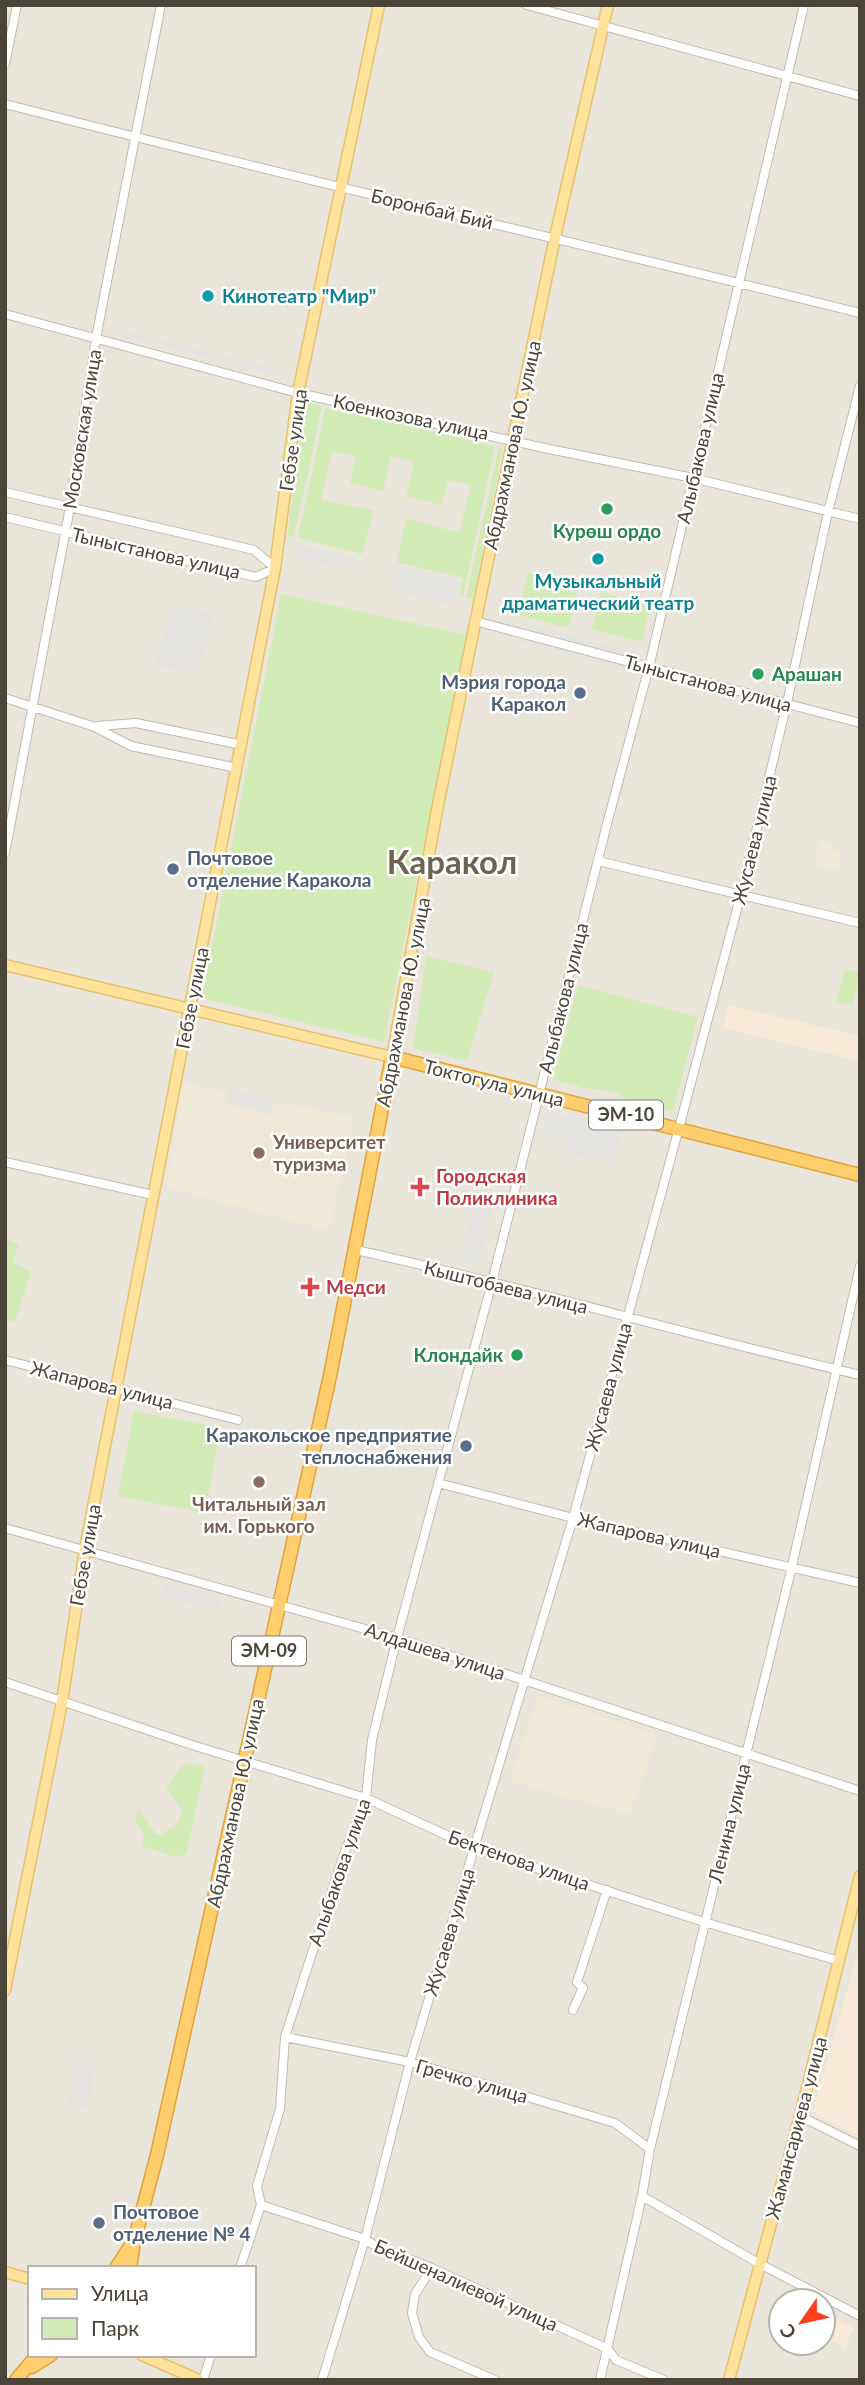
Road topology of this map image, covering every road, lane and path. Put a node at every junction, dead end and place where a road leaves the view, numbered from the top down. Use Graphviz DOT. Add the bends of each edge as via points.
graph roads {
  1 [pos="17,5"];
  2 [pos="161,5"];
  3 [pos="379,5"];
  4 [pos="527,5"];
  5 [pos="608,5"];
  6 [pos="804,5"];
  7 [pos="603,26"];
  8 [pos="5,64"];
  9 [pos="787,76"];
  10 [pos="860,96"];
  11 [pos="5,104"];
  12 [pos="134,137"];
  13 [pos="341,189"];
  14 [pos="555,237"];
  15 [pos="738,282"];
  16 [pos="860,313"];
  17 [pos="5,314"];
  18 [pos="96,338"];
  19 [pos="860,386"];
  20 [pos="298,393"];
  21 [pos="512,440"];
  22 [pos="693,478"];
  23 [pos="5,492"];
  24 [pos="70,508"];
  25 [pos="828,512"];
  26 [pos="5,517"];
  27 [pos="860,519"];
  28 [pos="66,531"];
  29 [pos="275,568"];
  30 [pos="475,621"];
  31 [pos="649,667"];
  32 [pos="5,698"];
  33 [pos="787,704"];
  34 [pos="33,706"];
  35 [pos="860,723"];
  36 [pos="95,727"];
  37 [pos="242,745"];
  38 [pos="237,768"];
  39 [pos="5,853"];
  40 [pos="598,861"];
  41 [pos="741,894"];
  42 [pos="860,923"];
  43 [pos="5,965"];
  44 [pos="191,1009"];
  45 [pos="392,1057"];
  46 [pos="539,1094"];
  47 [pos="679,1128"];
  48 [pos="5,1162"];
  49 [pos="860,1175"];
  50 [pos="153,1195"];
  51 [pos="356,1250"];
  52 [pos="860,1266"];
  53 [pos="492,1282"];
  54 [pos="626,1318"];
  55 [pos="5,1360"];
  56 [pos="836,1370"];
  57 [pos="860,1375"];
  58 [pos="117,1388"];
  59 [pos="239,1420"];
  60 [pos="438,1483"];
  61 [pos="573,1518"];
  62 [pos="5,1528"];
  63 [pos="85,1549"];
  64 [pos="792,1566"];
  65 [pos="860,1583"];
  66 [pos="280,1604"];
  67 [pos="397,1638"];
  68 [pos="525,1680"];
  69 [pos="5,1682"];
  70 [pos="62,1702"];
  71 [pos="746,1753"];
  72 [pos="244,1761"];
  73 [pos="860,1791"];
  74 [pos="366,1798"];
  75 [pos="474,1848"];
  76 [pos="860,1876"];
  77 [pos="607,1890"];
  78 [pos="704,1922"];
  79 [pos="9,1955"];
  80 [pos="839,1961"];
  81 [pos="5,1990"];
  82 [pos="573,2010"];
  83 [pos="285,2036"];
  84 [pos="410,2062"];
  85 [pos="800,2116"];
  86 [pos="860,2146"];
  87 [pos="650,2149"];
  88 [pos="642,2196"];
  89 [pos="261,2205"];
  90 [pos="365,2239"];
  91 [pos="134,2242"];
  92 [pos="760,2264"];
  93 [pos="117,2266"];
  94 [pos="130,2266"];
  95 [pos="241,2266"];
  96 [pos="432,2268"];
  97 [pos="5,2272"];
  98 [pos="18,2277"];
  99 [pos="28,2279"];
  100 [pos="28,2285"];
  101 [pos="860,2316"];
  102 [pos="608,2349"];
  103 [pos="35,2357"];
  104 [pos="48,2357"];
  105 [pos="147,2357"];
  106 [pos="210,2357"];
  107 [pos="21,2375"];
  108 [pos="201,2380"];
  109 [pos="322,2380"];
  110 [pos="495,2380"];
  111 [pos="600,2380"];
  112 [pos="664,2380"];
  113 [pos="729,2380"];
  1 -- 8 [label="street"];
  2 -- 12 [label="street, Московская улица"];
  3 -- 13 [label="main road, Гебзе улица"];
  4 -- 7 [label="street"];
  5 -- 7 [label="main road, Абдрахманова Ю. улица"];
  6 -- 9 [label="street, Алыбакова улица"];
  7 -- 9 [label="street"];
  7 -- 14 [label="main road, Абдрахманова Ю. улица"];
  9 -- 10 [label="street"];
  9 -- 15 [label="street, Алыбакова улица"];
  11 -- 12 [label="street, Боронбай Бий"];
  12 -- 13 [label="street, Боронбай Бий"];
  12 -- 18 [label="street, Московская улица"];
  13 -- 14 [label="street, Боронбай Бий"];
  13 -- 20 [label="main road, Гебзе улица"];
  14 -- 15 [label="street, Боронбай Бий"];
  14 -- 21 [label="main road, Абдрахманова Ю. улица"];
  15 -- 16 [label="street, Боронбай Бий"];
  15 -- 22 [label="street, Алыбакова улица"];
  17 -- 18 [label="street, Коенкозова улица"];
  18 -- 20 [label="street, Коенкозова улица"];
  18 -- 24 [label="street, Московская улица"];
  19 -- 25 [label="street, Жусаева улица"];
  20 -- 21 [label="street, Коенкозова улица"];
  20 -- 29 [label="main road, Гебзе улица"];
  21 -- 22 [label="street, Коенкозова улица"];
  21 -- 30 [label="main road, Абдрахманова Ю. улица"];
  22 -- 25 [label="street, Коенкозова улица"];
  22 -- 31 [label="street, Алыбакова улица"];
  23 -- 24 [label="street, Тыныстанова улица"];
  24 -- 28 [label="street, Московская улица"];
  24 -- 29 [label="street, Тыныстанова улица" via="254,550"];
  25 -- 27 [label="street, Коенкозова улица"];
  25 -- 33 [label="street, Жусаева улица"];
  26 -- 28 [label="street, Тыныстанова улица"];
  28 -- 29 [label="street, Тыныстанова улица" via="256,577"];
  28 -- 34 [label="street, Московская улица"];
  29 -- 37 [label="main road, Гебзе улица"];
  30 -- 31 [label="street, Тыныстанова улица"];
  30 -- 45 [label="main road, Абдрахманова Ю. улица"];
  31 -- 33 [label="street, Тыныстанова улица"];
  31 -- 40 [label="street, Алыбакова улица"];
  32 -- 34 [label="street"];
  33 -- 35 [label="street, Тыныстанова улица"];
  33 -- 41 [label="street, Жусаева улица"];
  34 -- 36 [label="street"];
  34 -- 39 [label="street, Московская улица"];
  36 -- 37 [label="street" via="136,723"];
  36 -- 38 [label="street" via="131,746"];
  37 -- 38 [label="main road, Гебзе улица"];
  38 -- 44 [label="main road, Гебзе улица"];
  40 -- 41 [label="street"];
  40 -- 46 [label="street, Алыбакова улица"];
  41 -- 42 [label="street"];
  41 -- 47 [label="street, Жусаева улица"];
  43 -- 44 [label="main road, Токтогула улица"];
  44 -- 45 [label="main road, Токтогула улица"];
  44 -- 50 [label="main road, Гебзе улица"];
  45 -- 46 [label="highway, Токтогула улица / ЭМ-10"];
  45 -- 51 [label="highway, Абдрахманова Ю. улица / ЭМ-09"];
  46 -- 47 [label="highway, Токтогула улица / ЭМ-10"];
  46 -- 53 [label="street, Алыбакова улица"];
  47 -- 49 [label="highway, Токтогула улица / ЭМ-10"];
  47 -- 54 [label="street, Жусаева улица"];
  48 -- 50 [label="street"];
  50 -- 58 [label="main road, Гебзе улица"];
  51 -- 53 [label="street, Кыштобаева улица"];
  51 -- 66 [label="highway, Абдрахманова Ю. улица / ЭМ-09"];
  52 -- 56 [label="street, Ленина улица"];
  53 -- 54 [label="street, Кыштобаева улица"];
  53 -- 60 [label="street, Алыбакова улица"];
  54 -- 56 [label="street, Кыштобаева улица"];
  54 -- 61 [label="street, Жусаева улица"];
  55 -- 58 [label="street, Жапарова улица"];
  56 -- 57 [label="street, Кыштобаева улица"];
  56 -- 64 [label="street, Ленина улица"];
  58 -- 59 [label="street, Жапарова улица"];
  58 -- 63 [label="main road, Гебзе улица"];
  60 -- 61 [label="street, Жапарова улица"];
  60 -- 67 [label="street, Алыбакова улица"];
  61 -- 64 [label="street, Жапарова улица"];
  61 -- 68 [label="street, Жусаева улица"];
  62 -- 63 [label="street, Алдашева улица"];
  63 -- 66 [label="street, Алдашева улица"];
  63 -- 70 [label="main road, Гебзе улица"];
  64 -- 65 [label="street, Жапарова улица"];
  64 -- 71 [label="street, Ленина улица"];
  66 -- 67 [label="street, Алдашева улица"];
  66 -- 72 [label="highway, Абдрахманова Ю. улица / ЭМ-09"];
  67 -- 68 [label="street, Алдашева улица"];
  67 -- 74 [label="street, Алыбакова улица" via="372,1740"];
  68 -- 71 [label="street, Алдашева улица"];
  68 -- 75 [label="street, Жусаева улица"];
  69 -- 70 [label="street, Бектенова улица"];
  70 -- 72 [label="street, Бектенова улица"];
  70 -- 79 [label="main road, Гебзе улица"];
  71 -- 73 [label="street, Алдашева улица"];
  71 -- 78 [label="street, Ленина улица"];
  72 -- 74 [label="street, Бектенова улица"];
  72 -- 91 [label="highway, Абдрахманова Ю. улица / ЭМ-09" via="158,2155"];
  74 -- 75 [label="street, Бектенова улица"];
  74 -- 83 [label="street, Алыбакова улица"];
  75 -- 77 [label="street, Бектенова улица"];
  75 -- 84 [label="street, Жусаева улица"];
  76 -- 80 [label="main road, Жамансариева улица"];
  77 -- 78 [label="street, Бектенова улица"];
  77 -- 82 [label="street" via="577,1982 583,1988"];
  78 -- 80 [label="street, Бектенова улица"];
  78 -- 87 [label="street, Ленина улица"];
  79 -- 81 [label="main road, Гебзе улица"];
  80 -- 85 [label="main road, Жамансариева улица"];
  83 -- 84 [label="street, Гречко улица"];
  83 -- 89 [label="street, Алыбакова улица" via="281,2109 257,2186"];
  84 -- 87 [label="street, Гречко улица" via="615,2123"];
  84 -- 90 [label="street, Жусаева улица"];
  85 -- 86 [label="street"];
  85 -- 92 [label="main road, Жамансариева улица"];
  87 -- 88 [label="street, Ленина улица"];
  88 -- 92 [label="street"];
  88 -- 102 [label="street, Ленина улица"];
  89 -- 90 [label="street, Бейшеналиевой улица"];
  89 -- 95 [label="street, Алыбакова улица"];
  90 -- 96 [label="street, Бейшеналиевой улица"];
  90 -- 109 [label="street, Жусаева улица"];
  91 -- 93 [label="highway, Абдрахманова Ю. улица / ЭМ-09"];
  91 -- 94 [label="highway, Абдрахманова Ю. улица / ЭМ-09"];
  92 -- 101 [label="street"];
  92 -- 113 [label="main road, Жамансариева улица"];
  96 -- 102 [label="street, Бейшеналиевой улица"];
  96 -- 110 [label="street" via="415,2294 412,2313 419,2337 430,2352"];
  97 -- 98 [label="main road"];
  98 -- 99 [label="main road"];
  98 -- 100 [label="main road"];
  102 -- 111 [label="street, Ленина улица"];
  102 -- 112 [label="street, Бейшеналиевой улица" via="616,2360"];
  103 -- 107 [label="highway"];
  104 -- 107 [label="highway"];
  105 -- 108 [label="main road"];
  106 -- 108 [label="street"];
}
